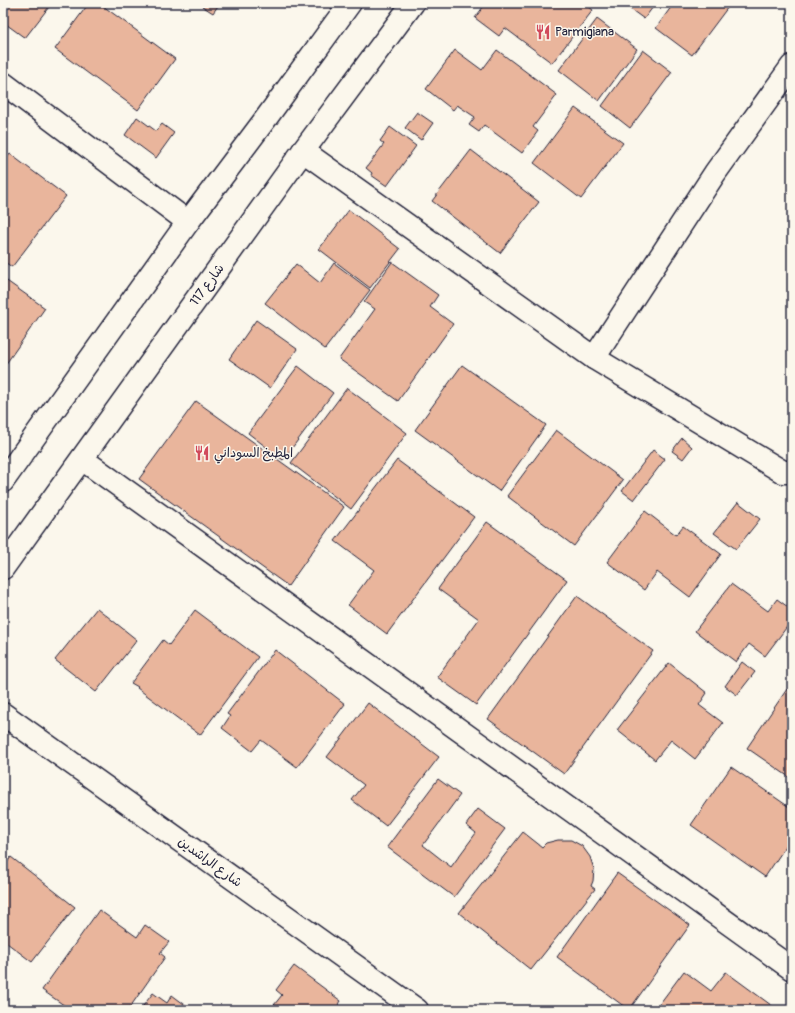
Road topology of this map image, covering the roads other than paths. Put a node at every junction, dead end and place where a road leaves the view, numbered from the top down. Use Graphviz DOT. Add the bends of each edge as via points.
graph roads {
  1 [pos="350,3"];
  2 [pos="413,3"];
  3 [pos="792,66"];
  4 [pos="3,83"];
  5 [pos="304,151"];
  6 [pos="188,222"];
  7 [pos="594,358"];
  8 [pos="82,459"];
  9 [pos="792,472"];
  10 [pos="3,481"];
  11 [pos="3,568"];
  12 [pos="3,714"];
  13 [pos="792,969"];
  14 [pos="417,1010"];
  1 -- 6 [label="street"];
  2 -- 5 [label="street, شارع 117"];
  3 -- 7 [label="street" via="715,172"];
  4 -- 6 [label="street"];
  5 -- 7 [label="street"];
  5 -- 8 [label="street, شارع 117"];
  6 -- 10 [label="street"];
  7 -- 9 [label="street" via="783,472"];
  8 -- 11 [label="street, شارع 117"];
  8 -- 13 [label="street"];
  12 -- 14 [label="street, شارع الراشدين"];
}
